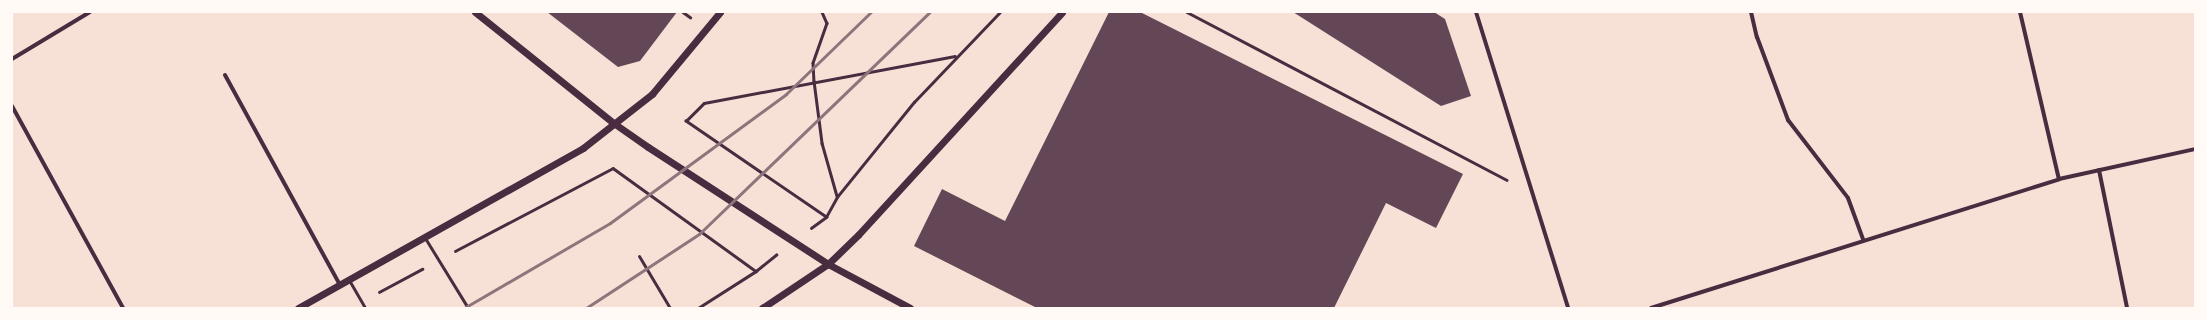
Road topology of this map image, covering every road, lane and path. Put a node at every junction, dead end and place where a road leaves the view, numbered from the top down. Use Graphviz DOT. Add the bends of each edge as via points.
graph roads {
  1 [pos="90,12"];
  2 [pos="475,12"];
  3 [pos="720,12"];
  4 [pos="822,12"];
  5 [pos="1000,12"];
  6 [pos="1062,12"];
  7 [pos="1186,12"];
  8 [pos="1476,12"];
  9 [pos="1751,12"];
  10 [pos="2020,12"];
  11 [pos="956,56"];
  12 [pos="12,59"];
  13 [pos="225,75"];
  14 [pos="814,81"];
  15 [pos="12,106"];
  16 [pos="615,124"];
  17 [pos="2195,149"];
  18 [pos="2099,170"];
  19 [pos="1528,177"];
  20 [pos="2059,179"];
  21 [pos="837,197"];
  22 [pos="425,238"];
  23 [pos="1863,239"];
  24 [pos="793,241"];
  25 [pos="452,253"];
  26 [pos="639,256"];
  27 [pos="828,264"];
  28 [pos="424,268"];
  29 [pos="756,271"];
  30 [pos="349,280"];
  31 [pos="340,286"];
  32 [pos="361,301"];
  33 [pos="308,306"];
  34 [pos="123,308"];
  35 [pos="298,308"];
  36 [pos="365,308"];
  37 [pos="468,308"];
  38 [pos="670,308"];
  39 [pos="698,308"];
  40 [pos="762,308"];
  41 [pos="910,308"];
  42 [pos="1568,308"];
  43 [pos="1651,308"];
  44 [pos="2127,308"];
  1 -- 12 [label="street"];
  2 -- 16 [label="street"];
  3 -- 16 [label="street" via="652,94"];
  4 -- 14 [label="path" via="827,23 813,63"];
  5 -- 11 [label="path"];
  6 -- 27 [label="street" via="858,235"];
  7 -- 19 [label="path" via="1512,182"];
  8 -- 19 [label="street"];
  9 -- 23 [label="street" via="1757,38 1788,120 1848,198"];
  10 -- 20 [label="street"];
  11 -- 14 [label="path"];
  11 -- 21 [label="path" via="914,102"];
  13 -- 31 [label="street"];
  14 -- 21 [label="path" via="822,143"];
  14 -- 21 [label="path" via="704,103 686,121 826,217"];
  15 -- 34 [label="street"];
  16 -- 22 [label="street" via="582,148"];
  16 -- 24 [label="street"];
  17 -- 18 [label="street"];
  18 -- 20 [label="street"];
  18 -- 44 [label="street"];
  19 -- 42 [label="street"];
  20 -- 23 [label="street"];
  22 -- 30 [label="street"];
  22 -- 37 [label="lane"];
  23 -- 43 [label="street"];
  24 -- 27 [label="street"];
  24 -- 29 [label="path"];
  25 -- 29 [label="path" via="613,168"];
  26 -- 38 [label="lane"];
  27 -- 40 [label="street"];
  27 -- 41 [label="street"];
  28 -- 32 [label="path"];
  29 -- 39 [label="path"];
  30 -- 31 [label="street"];
  30 -- 32 [label="lane"];
  31 -- 33 [label="street"];
  32 -- 36 [label="lane"];
  33 -- 35 [label="street"];
}
